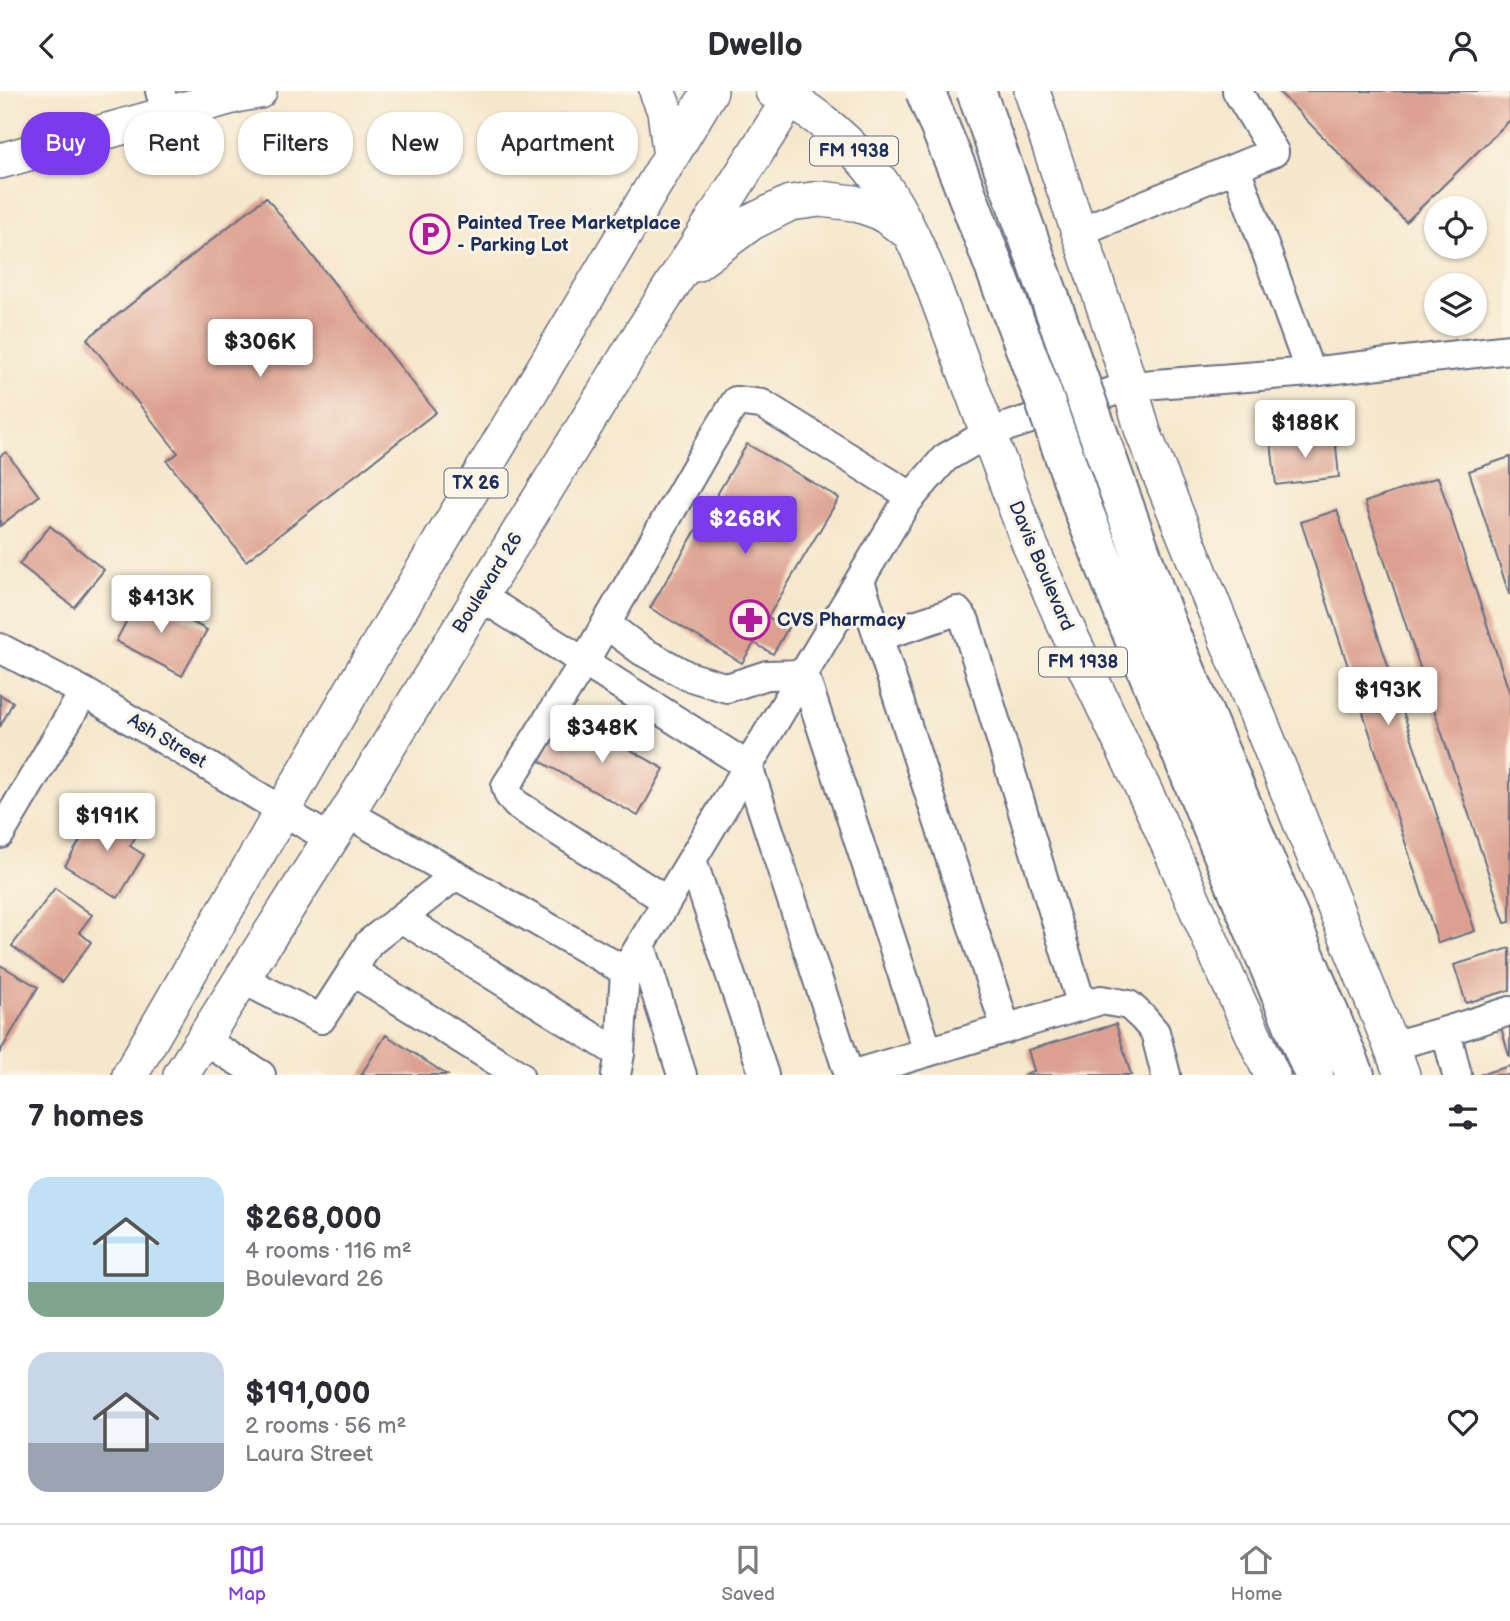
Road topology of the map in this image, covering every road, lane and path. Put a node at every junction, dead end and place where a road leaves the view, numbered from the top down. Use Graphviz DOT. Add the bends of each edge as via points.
graph roads {
  1 [pos="657,91"];
  2 [pos="710,91"];
  3 [pos="925,91"];
  4 [pos="976,91"];
  5 [pos="1032,91"];
  6 [pos="1237,91"];
  7 [pos="247,92"];
  8 [pos="786,93"];
  9 [pos="164,103"];
  10 [pos="671,157"];
  11 [pos="0,161"];
  12 [pos="1236,168"];
  13 [pos="1078,232"];
  14 [pos="911,233"];
  15 [pos="678,276"];
  16 [pos="1510,349"];
  17 [pos="1310,372"];
  18 [pos="1130,386"];
  19 [pos="988,433"];
  20 [pos="911,496"];
  21 [pos="859,581"];
  22 [pos="480,596"];
  23 [pos="606,624"];
  24 [pos="1151,632"];
  25 [pos="878,637"];
  26 [pos="0,648"];
  27 [pos="584,662"];
  28 [pos="804,674"];
  29 [pos="85,692"];
  30 [pos="748,766"];
  31 [pos="282,810"];
  32 [pos="339,826"];
  33 [pos="0,834"];
  34 [pos="692,860"];
  35 [pos="456,875"];
  36 [pos="667,901"];
  37 [pos="401,918"];
  38 [pos="641,946"];
  39 [pos="352,971"];
  40 [pos="625,971"];
  41 [pos="242,979"];
  42 [pos="1082,1006"];
  43 [pos="1510,1011"];
  44 [pos="1006,1029"];
  45 [pos="1446,1031"];
  46 [pos="203,1040"];
  47 [pos="928,1052"];
  48 [pos="1396,1060"];
  49 [pos="618,1064"];
  50 [pos="130,1075"];
  51 [pos="181,1075"];
  52 [pos="261,1075"];
  53 [pos="519,1075"];
  54 [pos="682,1075"];
  55 [pos="764,1075"];
  56 [pos="850,1075"];
  57 [pos="1166,1075"];
  58 [pos="1272,1075"];
  59 [pos="1314,1075"];
  60 [pos="1355,1075"];
  61 [pos="1457,1075"];
  1 -- 10 [label="main road" via="665,111"];
  2 -- 10 [label="main road, TX 26"];
  3 -- 24 [label="highway, bridge" via="1084,512"];
  4 -- 24 [label="highway, bridge"];
  5 -- 13 [label="main road"];
  6 -- 12 [label="street" via="1273,152"];
  7 -- 9 [label="main road"];
  8 -- 14 [label="main road, Davis Boulevard / FM 1938" via="859,156"];
  8 -- 15 [label="main road, Boulevard 26 / TX 26"];
  9 -- 11 [label="main road"];
  10 -- 31 [label="main road, TX 26"];
  12 -- 13 [label="street"];
  12 -- 17 [label="street"];
  13 -- 18 [label="main road"];
  14 -- 15 [label="main road" via="880,212 854,203 820,199 790,203 752,222"];
  14 -- 19 [label="main road, Davis Boulevard / FM 1938"];
  15 -- 22 [label="main road, Boulevard 26 / TX 26"];
  16 -- 17 [label="street"];
  17 -- 18 [label="street"];
  18 -- 19 [label="street"];
  18 -- 48 [label="main road" via="1143,432"];
  19 -- 20 [label="street" via="945,458"];
  19 -- 58 [label="main road, Davis Boulevard / FM 1938" via="1060,616"];
  20 -- 21 [label="street"];
  20 -- 23 [label="street" via="762,404 736,401"];
  21 -- 25 [label="street"];
  21 -- 28 [label="street"];
  22 -- 27 [label="street"];
  22 -- 32 [label="main road, Boulevard 26 / TX 26"];
  23 -- 27 [label="street"];
  23 -- 28 [label="street" via="642,651 688,676 727,688 767,675"];
  24 -- 59 [label="highway"];
  24 -- 60 [label="highway"];
  25 -- 42 [label="street" via="957,611 965,621"];
  25 -- 44 [label="street"];
  26 -- 29 [label="street, Ash Street"];
  27 -- 30 [label="street"];
  27 -- 36 [label="street" via="506,786 509,796"];
  28 -- 30 [label="street"];
  28 -- 47 [label="street"];
  29 -- 31 [label="street, Ash Street"];
  29 -- 33 [label="street"];
  30 -- 34 [label="street"];
  30 -- 56 [label="street"];
  31 -- 32 [label="street, Ash Street"];
  31 -- 50 [label="main road, TX 26"];
  32 -- 35 [label="street, Ash Street"];
  32 -- 41 [label="main road, Boulevard 26 / TX 26"];
  34 -- 36 [label="street"];
  34 -- 55 [label="street"];
  35 -- 37 [label="street"];
  35 -- 40 [label="street, Ash Street"];
  36 -- 38 [label="street"];
  37 -- 39 [label="street" via="369,943"];
  37 -- 49 [label="street"];
  38 -- 40 [label="street"];
  38 -- 54 [label="street"];
  39 -- 41 [label="street" via="321,1019"];
  39 -- 53 [label="street"];
  40 -- 49 [label="street"];
  41 -- 46 [label="main road, Boulevard 26 / TX 26"];
  42 -- 44 [label="street"];
  42 -- 57 [label="street" via="1101,1000 1129,1005 1154,1032"];
  43 -- 45 [label="street"];
  44 -- 47 [label="street"];
  45 -- 48 [label="street"];
  45 -- 61 [label="street"];
  46 -- 51 [label="main road, Boulevard 26 / TX 26"];
  46 -- 52 [label="street"];
  47 -- 56 [label="street"];
}
